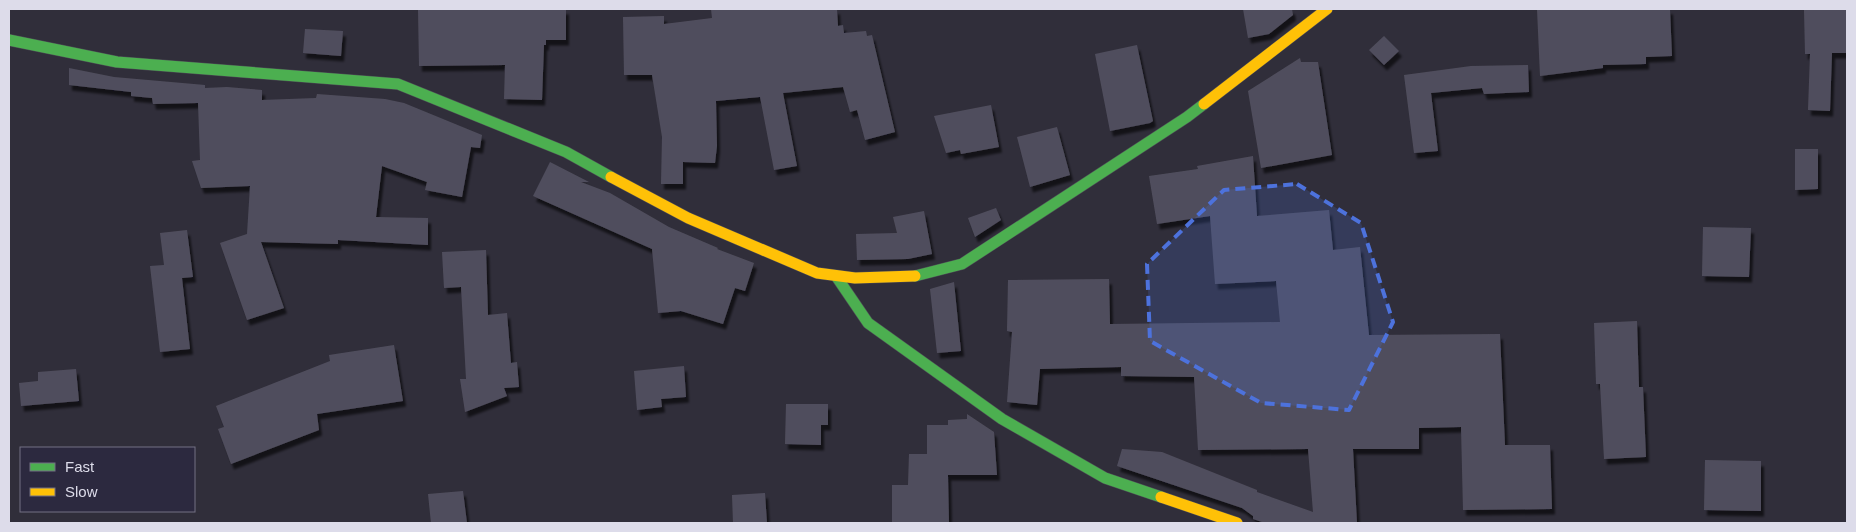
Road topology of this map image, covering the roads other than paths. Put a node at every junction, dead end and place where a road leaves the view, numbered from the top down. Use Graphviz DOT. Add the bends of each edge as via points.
graph roads {
  1 [pos="1327,9"];
  2 [pos="9,40"];
  3 [pos="836,276"];
  4 [pos="1236,523"];
  1 -- 3 [label="street" via="1187,117 962,264 919,276"];
  2 -- 3 [label="street" via="116,62 398,84 566,152 688,218 817,273"];
  3 -- 4 [label="street" via="868,323 1002,419 1105,478"];
}
